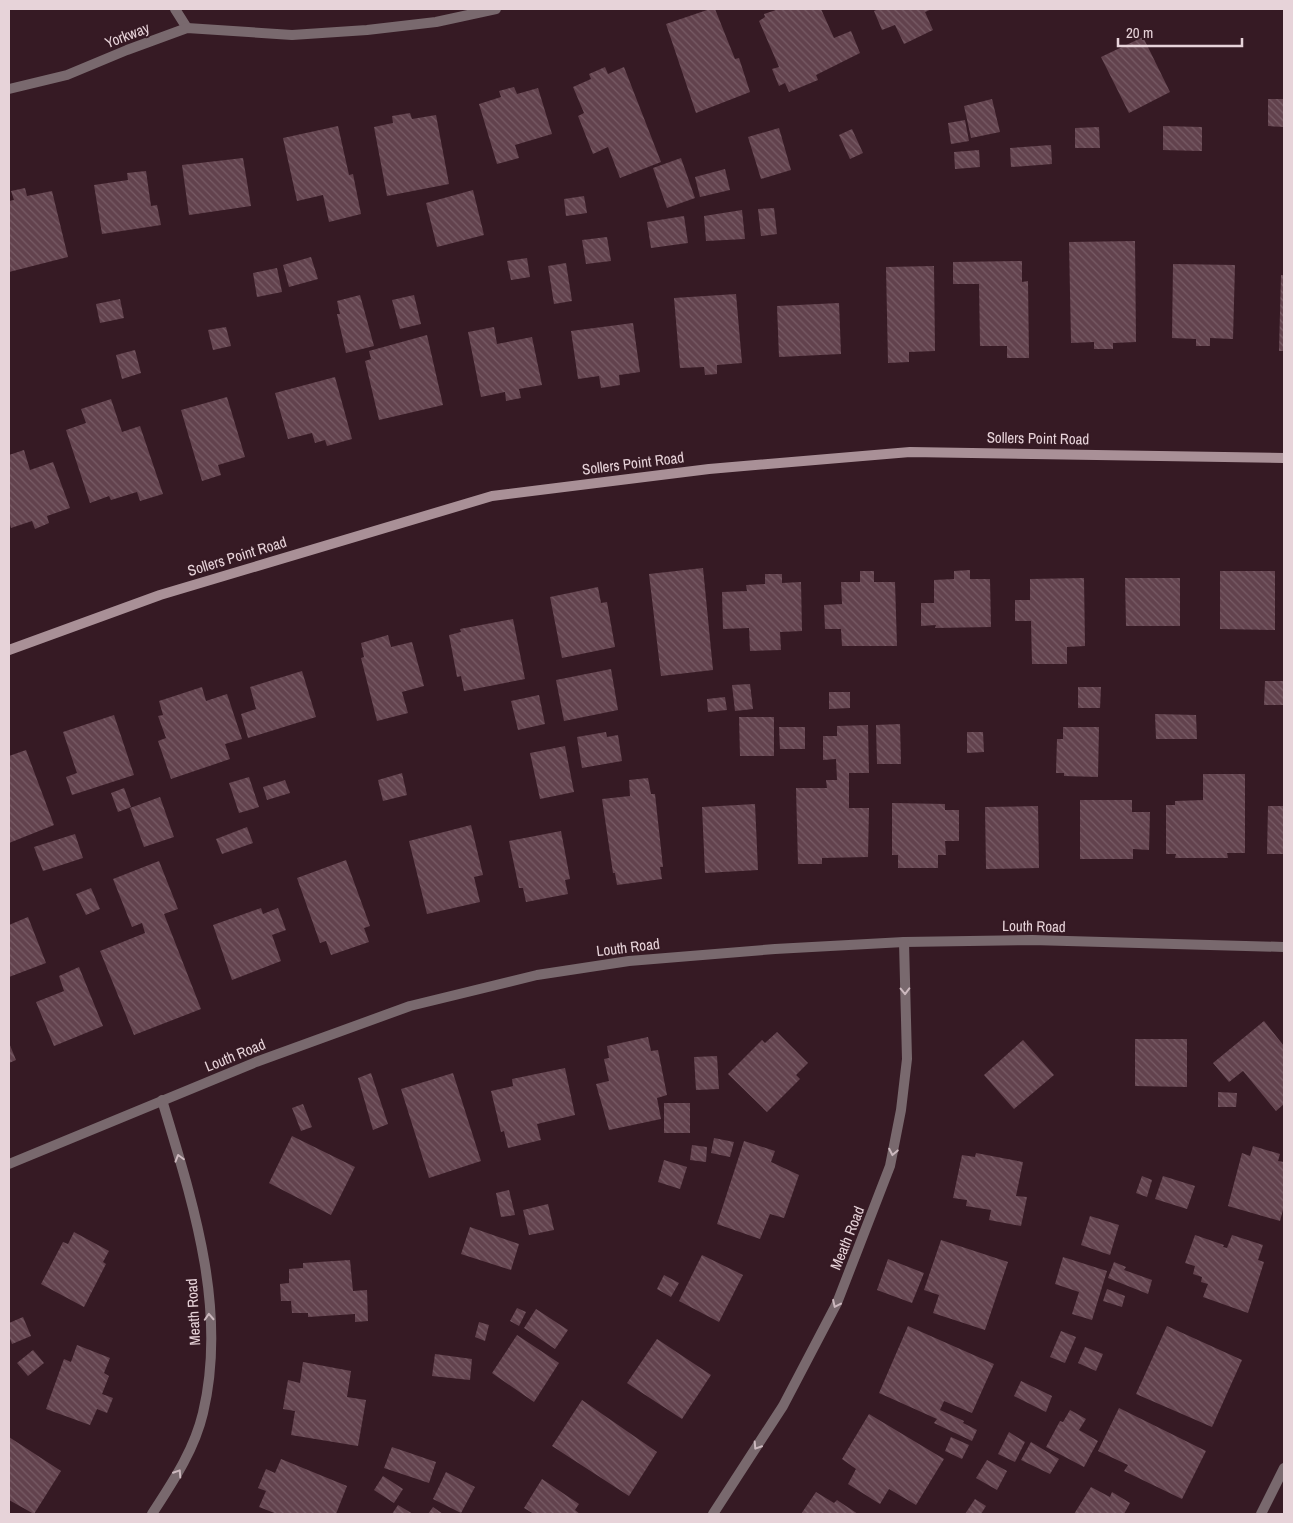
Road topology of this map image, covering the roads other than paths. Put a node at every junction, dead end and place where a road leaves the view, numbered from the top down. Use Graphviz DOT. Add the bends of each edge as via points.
graph roads {
  1 [pos="175,9"];
  2 [pos="496,9"];
  3 [pos="187,28"];
  4 [pos="9,88"];
  5 [pos="1284,458"];
  6 [pos="9,650"];
  7 [pos="904,942"];
  8 [pos="1284,947"];
  9 [pos="162,1100"];
  10 [pos="9,1164"];
  11 [pos="1284,1468"];
  12 [pos="152,1514"];
  13 [pos="714,1514"];
  14 [pos="1261,1514"];
  1 -- 3 [label="street"];
  2 -- 3 [label="street, Yorkway" via="436,22 292,35"];
  3 -- 4 [label="street, Yorkway" via="67,75"];
  5 -- 6 [label="main road, Sollers Point Road" via="910,452 709,469 492,496 160,596"];
  7 -- 8 [label="street, Louth Road" via="1032,940"];
  7 -- 9 [label="street, Louth Road" via="630,961 536,975 410,1006"];
  7 -- 13 [label="street, Meath Road, one-way" via="907,1059 890,1166 837,1303 783,1406"];
  9 -- 10 [label="street, Louth Road"];
  12 -- 9 [label="street, Meath Road, one-way" via="184,1465 203,1415 210,1371 206,1268 192,1202"];
  11 -- 14 [label="street"];
}
